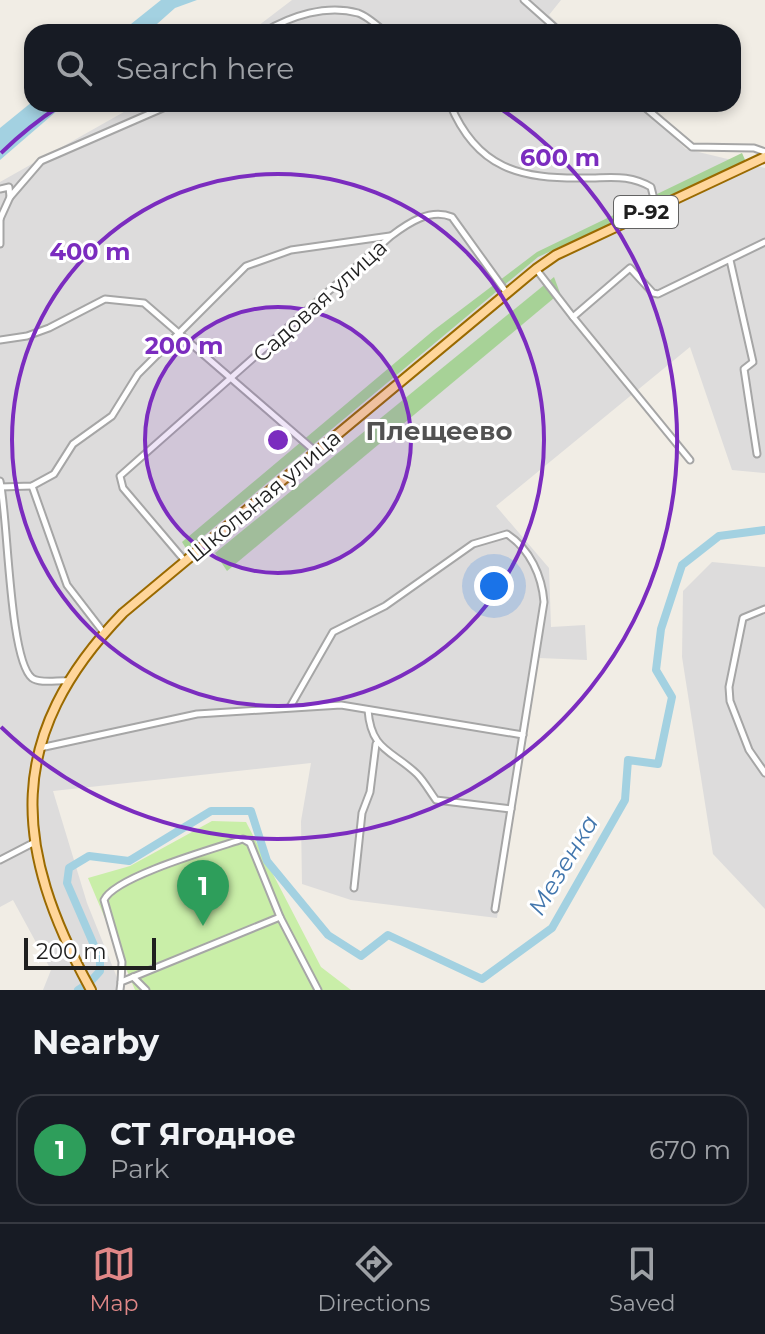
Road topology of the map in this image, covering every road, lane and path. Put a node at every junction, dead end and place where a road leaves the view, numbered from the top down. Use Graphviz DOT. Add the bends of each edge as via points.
graph roads {
  1 [pos="524,0"];
  2 [pos="277,24"];
  3 [pos="374,24"];
  4 [pos="551,24"];
  5 [pos="153,112"];
  6 [pos="453,112"];
  7 [pos="650,112"];
  8 [pos="765,154"];
  9 [pos="0,189"];
  10 [pos="10,197"];
  11 [pos="656,207"];
  12 [pos="0,219"];
  13 [pos="391,236"];
  14 [pos="765,242"];
  15 [pos="0,244"];
  16 [pos="730,260"];
  17 [pos="536,269"];
  18 [pos="506,292"];
  19 [pos="573,317"];
  20 [pos="180,332"];
  21 [pos="0,340"];
  22 [pos="232,380"];
  23 [pos="316,452"];
  24 [pos="757,454"];
  25 [pos="690,460"];
  26 [pos="0,485"];
  27 [pos="32,486"];
  28 [pos="185,562"];
  29 [pos="765,609"];
  30 [pos="104,633"];
  31 [pos="69,681"];
  32 [pos="290,707"];
  33 [pos="368,710"];
  34 [pos="523,735"];
  35 [pos="376,743"];
  36 [pos="40,748"];
  37 [pos="765,773"];
  38 [pos="511,809"];
  39 [pos="33,843"];
  40 [pos="0,860"];
  41 [pos="354,888"];
  42 [pos="495,909"];
  43 [pos="280,917"];
  44 [pos="132,977"];
  45 [pos="121,982"];
  46 [pos="91,990"];
  47 [pos="120,990"];
  48 [pos="146,990"];
  49 [pos="318,990"];
  1 -- 4 [label="street"];
  2 -- 3 [label="street" via="315,12 359,13"];
  5 -- 10 [label="street" via="41,161"];
  6 -- 11 [label="street" via="484,156 512,171 573,178 632,176 651,187"];
  7 -- 8 [label="street" via="692,147 754,148"];
  8 -- 11 [label="main road, Р-92"];
  9 -- 10 [label="street" via="9,187"];
  10 -- 12 [label="street"];
  11 -- 17 [label="main road, Р-92"];
  12 -- 15 [label="street"];
  13 -- 18 [label="street, Садовая улица" via="412,221 447,214"];
  13 -- 20 [label="street" via="291,250 259,260 234,277"];
  13 -- 22 [label="street, Садовая улица"];
  14 -- 16 [label="street"];
  16 -- 19 [label="street" via="658,294 630,268"];
  16 -- 24 [label="street" via="753,362 744,369"];
  17 -- 18 [label="main road, Школьная улица / Р-92"];
  17 -- 19 [label="street"];
  18 -- 23 [label="main road, Школьная улица / Р-92"];
  19 -- 25 [label="street"];
  20 -- 21 [label="street" via="144,303 110,298 38,332"];
  20 -- 22 [label="street"];
  20 -- 27 [label="street" via="138,374 112,416 73,444 54,474"];
  22 -- 23 [label="street"];
  22 -- 28 [label="street, Садовая улица" via="120,476 123,488"];
  23 -- 28 [label="main road, Школьная улица / Р-92"];
  26 -- 27 [label="street"];
  26 -- 31 [label="street" via="13,612 27,671 37,680"];
  27 -- 30 [label="street" via="67,585"];
  28 -- 30 [label="main road, Школьная улица / Р-92"];
  29 -- 37 [label="street" via="743,618 729,687 738,727"];
  30 -- 31 [label="main road, Р-92"];
  31 -- 36 [label="main road, Р-92"];
  32 -- 33 [label="street"];
  32 -- 34 [label="street" via="333,632 385,606 473,544 507,534 518,541 543,584"];
  32 -- 36 [label="street" via="197,714"];
  33 -- 34 [label="street"];
  33 -- 35 [label="street"];
  34 -- 38 [label="street"];
  35 -- 38 [label="street" via="418,775 436,800"];
  35 -- 41 [label="street"];
  36 -- 39 [label="main road, Р-92" via="32,791"];
  38 -- 42 [label="street"];
  39 -- 40 [label="street"];
  39 -- 46 [label="main road, Р-92" via="55,918"];
  43 -- 44 [label="street"];
  43 -- 45 [label="street" via="250,843 243,839 129,881 104,900 122,962"];
  43 -- 49 [label="street"];
  44 -- 45 [label="street"];
  44 -- 48 [label="street"];
  45 -- 47 [label="street"];
}
